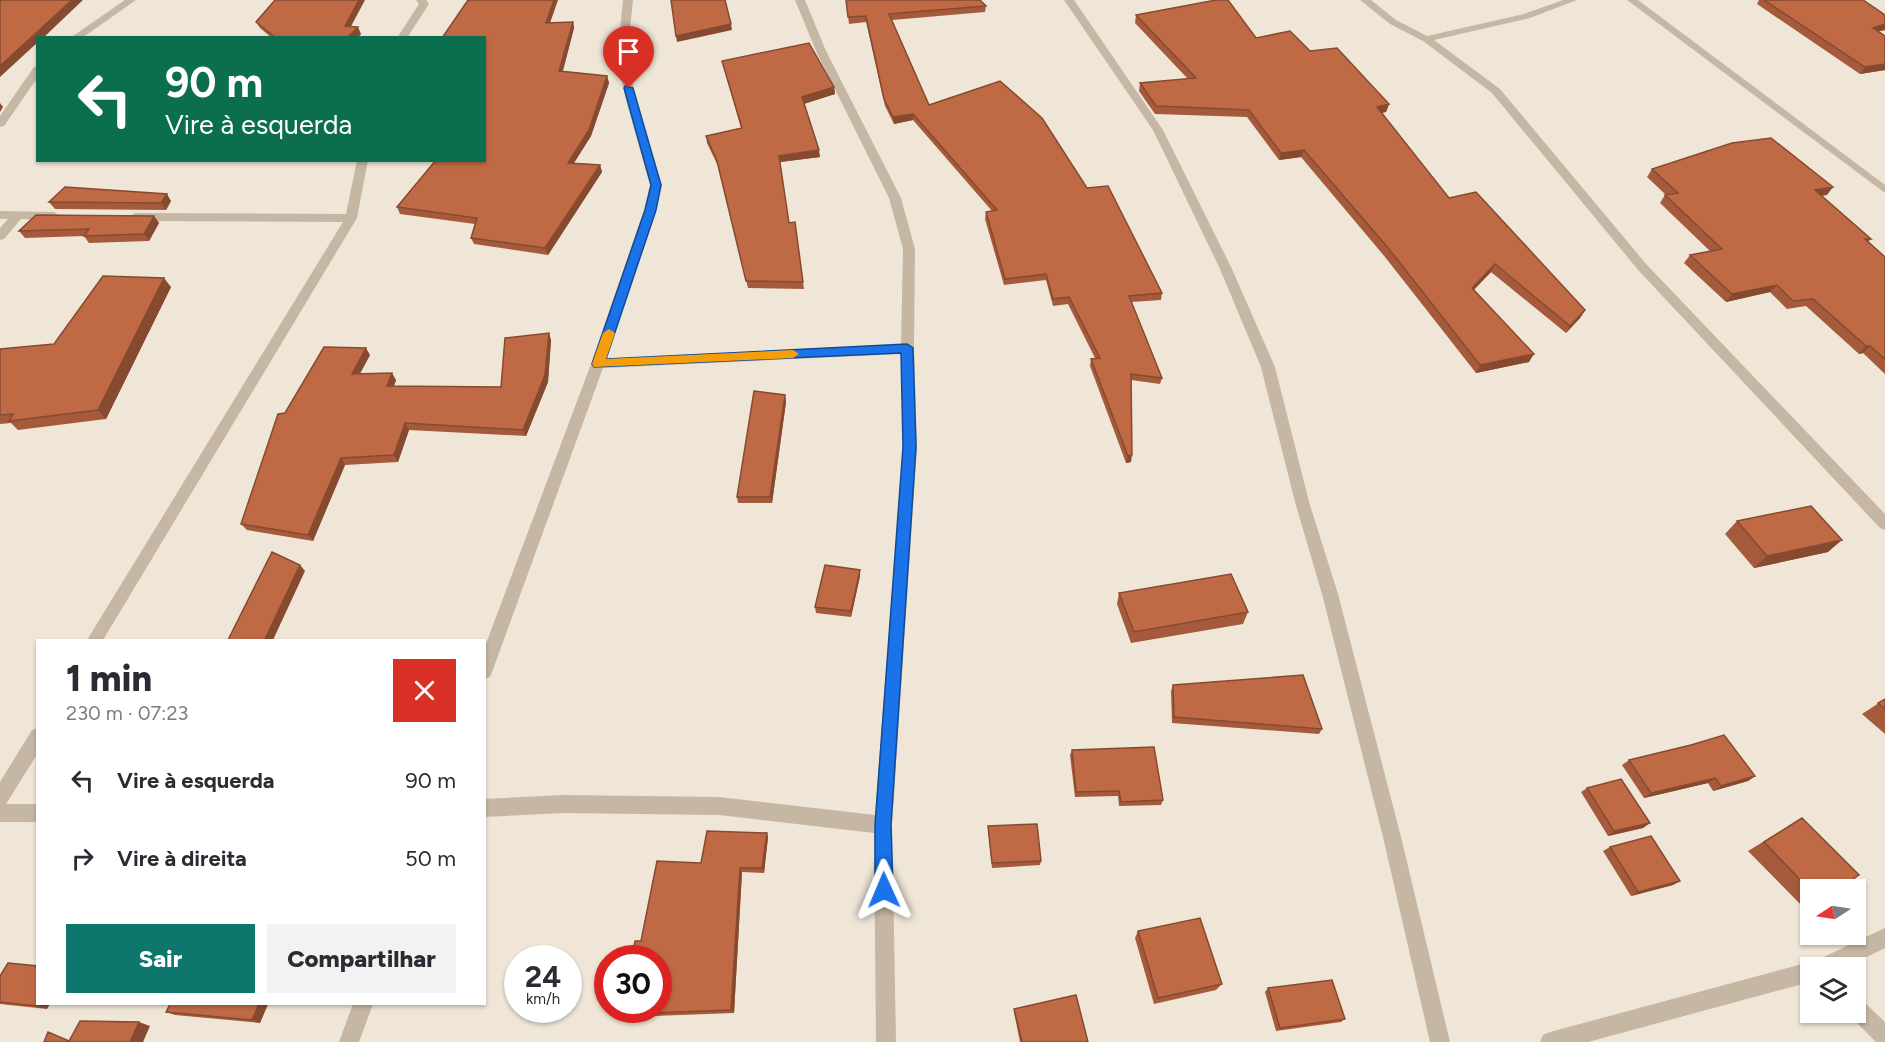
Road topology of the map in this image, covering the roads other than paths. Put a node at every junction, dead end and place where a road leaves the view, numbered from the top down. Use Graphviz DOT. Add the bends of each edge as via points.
graph roads {
  1 [pos="131,0"];
  2 [pos="421,0"];
  3 [pos="628,0"];
  4 [pos="800,0"];
  5 [pos="1069,0"];
  6 [pos="1365,0"];
  7 [pos="1572,0"];
  8 [pos="1632,0"];
  9 [pos="78,36"];
  10 [pos="403,36"];
  11 [pos="1426,39"];
  12 [pos="36,72"];
  13 [pos="0,124"];
  14 [pos="363,162"];
  15 [pos="1885,190"];
  16 [pos="0,215"];
  17 [pos="17,216"];
  18 [pos="65,216"];
  19 [pos="124,217"];
  20 [pos="351,218"];
  21 [pos="0,236"];
  22 [pos="907,348"];
  23 [pos="598,364"];
  24 [pos="1885,524"];
  25 [pos="96,639"];
  26 [pos="486,667"];
  27 [pos="36,739"];
  28 [pos="0,798"];
  29 [pos="486,808"];
  30 [pos="0,813"];
  31 [pos="36,813"];
  32 [pos="883,825"];
  33 [pos="1885,938"];
  34 [pos="1845,957"];
  35 [pos="1800,975"];
  36 [pos="363,1005"];
  37 [pos="1866,1018"];
  38 [pos="1885,1036"];
  39 [pos="349,1042"];
  40 [pos="886,1042"];
  41 [pos="1440,1042"];
  42 [pos="1550,1042"];
  1 -- 9 [label="street"];
  2 -- 10 [label="street" via="424,4"];
  3 -- 23 [label="street" via="622,57 656,185"];
  4 -- 22 [label="street" via="821,51 895,198 909,249"];
  5 -- 41 [label="street" via="1158,130 1226,269 1268,367 1387,814"];
  6 -- 11 [label="street" via="1393,22"];
  7 -- 11 [label="street" via="1527,16"];
  8 -- 15 [label="street"];
  11 -- 24 [label="street" via="1496,91 1643,268"];
  12 -- 13 [label="street"];
  14 -- 20 [label="street"];
  16 -- 17 [label="street"];
  17 -- 18 [label="street"];
  17 -- 21 [label="street"];
  19 -- 20 [label="street"];
  20 -- 25 [label="street"];
  22 -- 23 [label="street"];
  22 -- 32 [label="street" via="909,447"];
  23 -- 26 [label="street"];
  27 -- 28 [label="street"];
  29 -- 32 [label="street" via="563,804 719,806"];
  30 -- 31 [label="street"];
  32 -- 40 [label="street"];
  33 -- 34 [label="street"];
  35 -- 42 [label="street"];
  36 -- 39 [label="street"];
  37 -- 38 [label="street"];
}
